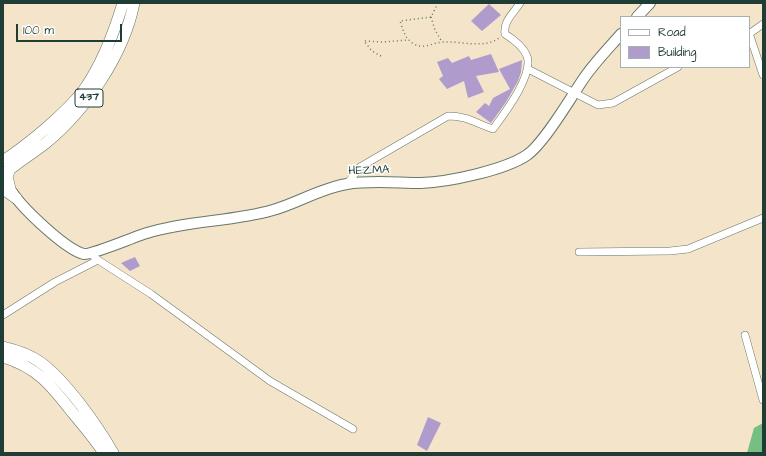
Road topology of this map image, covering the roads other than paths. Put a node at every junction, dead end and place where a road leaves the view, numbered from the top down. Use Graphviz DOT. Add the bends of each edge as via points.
graph roads {
  1 [pos="123,3"];
  2 [pos="134,3"];
  3 [pos="520,3"];
  4 [pos="650,3"];
  5 [pos="638,16"];
  6 [pos="763,24"];
  7 [pos="750,33"];
  8 [pos="620,35"];
  9 [pos="750,37"];
  10 [pos="528,68"];
  11 [pos="676,68"];
  12 [pos="763,75"];
  13 [pos="575,92"];
  14 [pos="5,168"];
  15 [pos="347,184"];
  16 [pos="10,192"];
  17 [pos="763,218"];
  18 [pos="579,252"];
  19 [pos="94,257"];
  20 [pos="3,315"];
  21 [pos="745,336"];
  22 [pos="3,347"];
  23 [pos="3,357"];
  24 [pos="763,400"];
  25 [pos="92,419"];
  26 [pos="353,429"];
  27 [pos="93,437"];
  28 [pos="98,453"];
  29 [pos="104,453"];
  30 [pos="113,453"];
  31 [pos="119,453"];
  1 -- 14 [label="main road, 437" via="114,31 84,89"];
  2 -- 14 [label="main road, 437" via="123,37 108,70 78,112 47,142"];
  3 -- 10 [label="street" via="509,17 504,29 505,34 516,41 527,56"];
  4 -- 5 [label="street"];
  6 -- 7 [label="street"];
  8 -- 13 [label="street, HEZMA"];
  9 -- 12 [label="street"];
  10 -- 13 [label="street"];
  10 -- 15 [label="street" via="520,88 493,129 464,116 448,116 360,167"];
  11 -- 13 [label="street" via="605,105 593,103"];
  13 -- 15 [label="street, HEZMA" via="536,146 528,154 510,164 424,183"];
  14 -- 16 [label="main road"];
  15 -- 19 [label="street, HEZMA" via="274,210 244,217 168,227 106,246"];
  16 -- 19 [label="street" via="65,244 82,254"];
  17 -- 18 [label="street" via="688,248 670,251"];
  19 -- 20 [label="street"];
  19 -- 26 [label="street" via="151,294 270,381"];
  21 -- 24 [label="street"];
  22 -- 25 [label="main road" via="39,361 50,370"];
  23 -- 27 [label="main road" via="16,361 38,374 53,387"];
  25 -- 30 [label="main road"];
  25 -- 31 [label="main road"];
  27 -- 28 [label="main road"];
  27 -- 29 [label="main road"];
}
